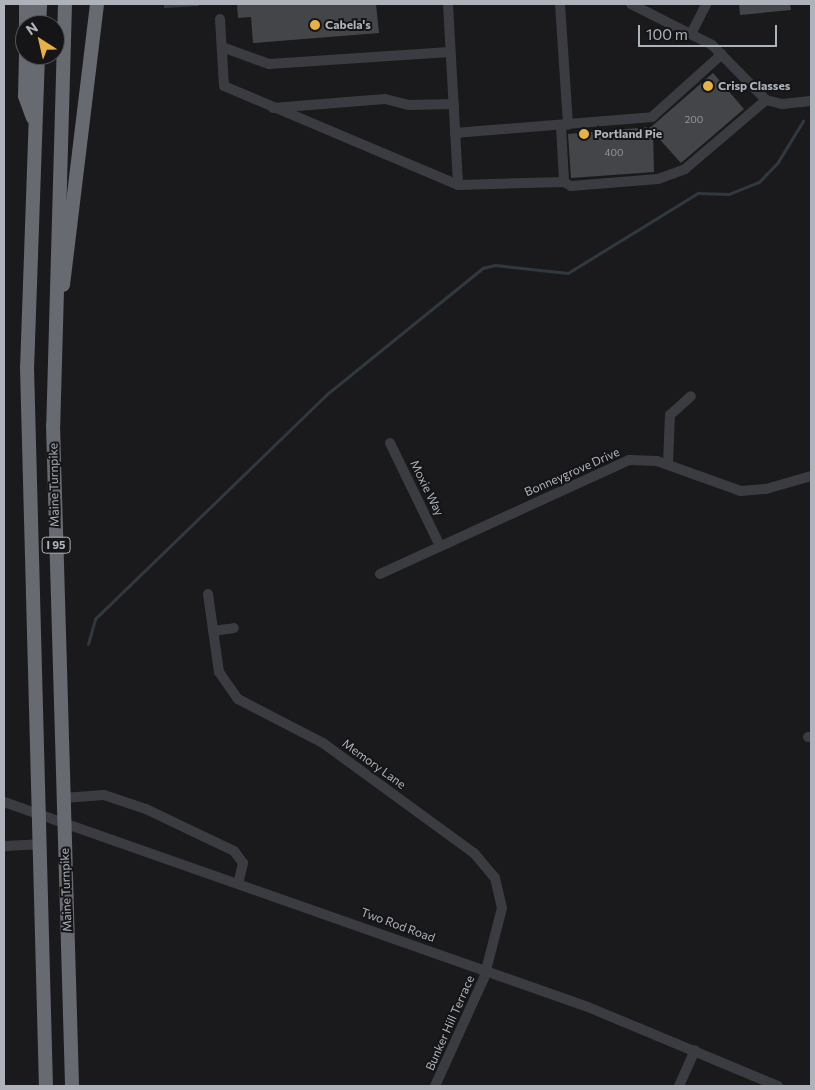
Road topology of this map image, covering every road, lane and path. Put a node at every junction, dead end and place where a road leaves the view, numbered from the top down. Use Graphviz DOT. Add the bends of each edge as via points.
graph roads {
  1 [pos="65,4"];
  2 [pos="97,4"];
  3 [pos="448,4"];
  4 [pos="560,4"];
  5 [pos="631,4"];
  6 [pos="706,4"];
  7 [pos="220,19"];
  8 [pos="691,34"];
  9 [pos="222,47"];
  10 [pos="450,52"];
  11 [pos="722,54"];
  12 [pos="26,65"];
  13 [pos="38,65"];
  14 [pos="766,100"];
  15 [pos="811,101"];
  16 [pos="454,104"];
  17 [pos="273,108"];
  18 [pos="36,123"];
  19 [pos="565,126"];
  20 [pos="455,133"];
  21 [pos="564,182"];
  22 [pos="458,185"];
  23 [pos="53,358"];
  24 [pos="691,396"];
  25 [pos="390,443"];
  26 [pos="668,464"];
  27 [pos="811,476"];
  28 [pos="440,546"];
  29 [pos="380,574"];
  30 [pos="208,594"];
  31 [pos="234,628"];
  32 [pos="213,631"];
  33 [pos="64,798"];
  34 [pos="7,803"];
  35 [pos="39,844"];
  36 [pos="4,846"];
  37 [pos="239,881"];
  38 [pos="486,970"];
  39 [pos="695,1050"];
  40 [pos="46,1086"];
  41 [pos="72,1086"];
  42 [pos="435,1086"];
  43 [pos="679,1086"];
  44 [pos="778,1086"];
  1 -- 23 [label="highway, Maine Turnpike / I 95"];
  2 -- 23 [label="highway"];
  3 -- 10 [label="street"];
  4 -- 19 [label="street"];
  5 -- 8 [label="street"];
  6 -- 8 [label="street"];
  7 -- 9 [label="street"];
  8 -- 11 [label="street"];
  9 -- 10 [label="street" via="269,64"];
  9 -- 17 [label="street" via="224,86"];
  10 -- 16 [label="street"];
  11 -- 14 [label="street"];
  11 -- 19 [label="street" via="652,117"];
  12 -- 18 [label="highway" via="25,96"];
  13 -- 18 [label="highway, Maine Turnpike / I 95"];
  14 -- 15 [label="street" via="782,104"];
  14 -- 21 [label="street" via="685,169 658,179 571,186"];
  16 -- 17 [label="street" via="409,105 385,98"];
  16 -- 20 [label="street"];
  17 -- 22 [label="street"];
  18 -- 35 [label="highway, Maine Turnpike / I 95" via="27,367"];
  19 -- 20 [label="street"];
  19 -- 21 [label="street"];
  20 -- 22 [label="street"];
  21 -- 22 [label="street"];
  23 -- 33 [label="highway, Maine Turnpike / I 95"];
  24 -- 26 [label="street" via="670,415"];
  25 -- 28 [label="street, Moxie Way"];
  26 -- 27 [label="street, Bonneygrove Drive" via="741,491 766,490"];
  26 -- 28 [label="street, Bonneygrove Drive" via="643,458 624,462"];
  28 -- 29 [label="street, Bonneygrove Drive"];
  30 -- 32 [label="street, Memory Lane"];
  31 -- 32 [label="street"];
  32 -- 38 [label="street, Memory Lane" via="219,672 238,699 318,739 489,869 502,908"];
  33 -- 37 [label="street" via="104,795 146,809 234,851 243,863"];
  33 -- 41 [label="highway, Maine Turnpike / I 95"];
  34 -- 37 [label="street, Two Rod Road"];
  35 -- 36 [label="street"];
  35 -- 40 [label="highway, Maine Turnpike / I 95"];
  37 -- 38 [label="street, Two Rod Road"];
  38 -- 39 [label="street, Two Rod Road"];
  38 -- 42 [label="street, Bunker Hill Terrace"];
  39 -- 43 [label="street"];
  39 -- 44 [label="street, Two Rod Road"];
}
